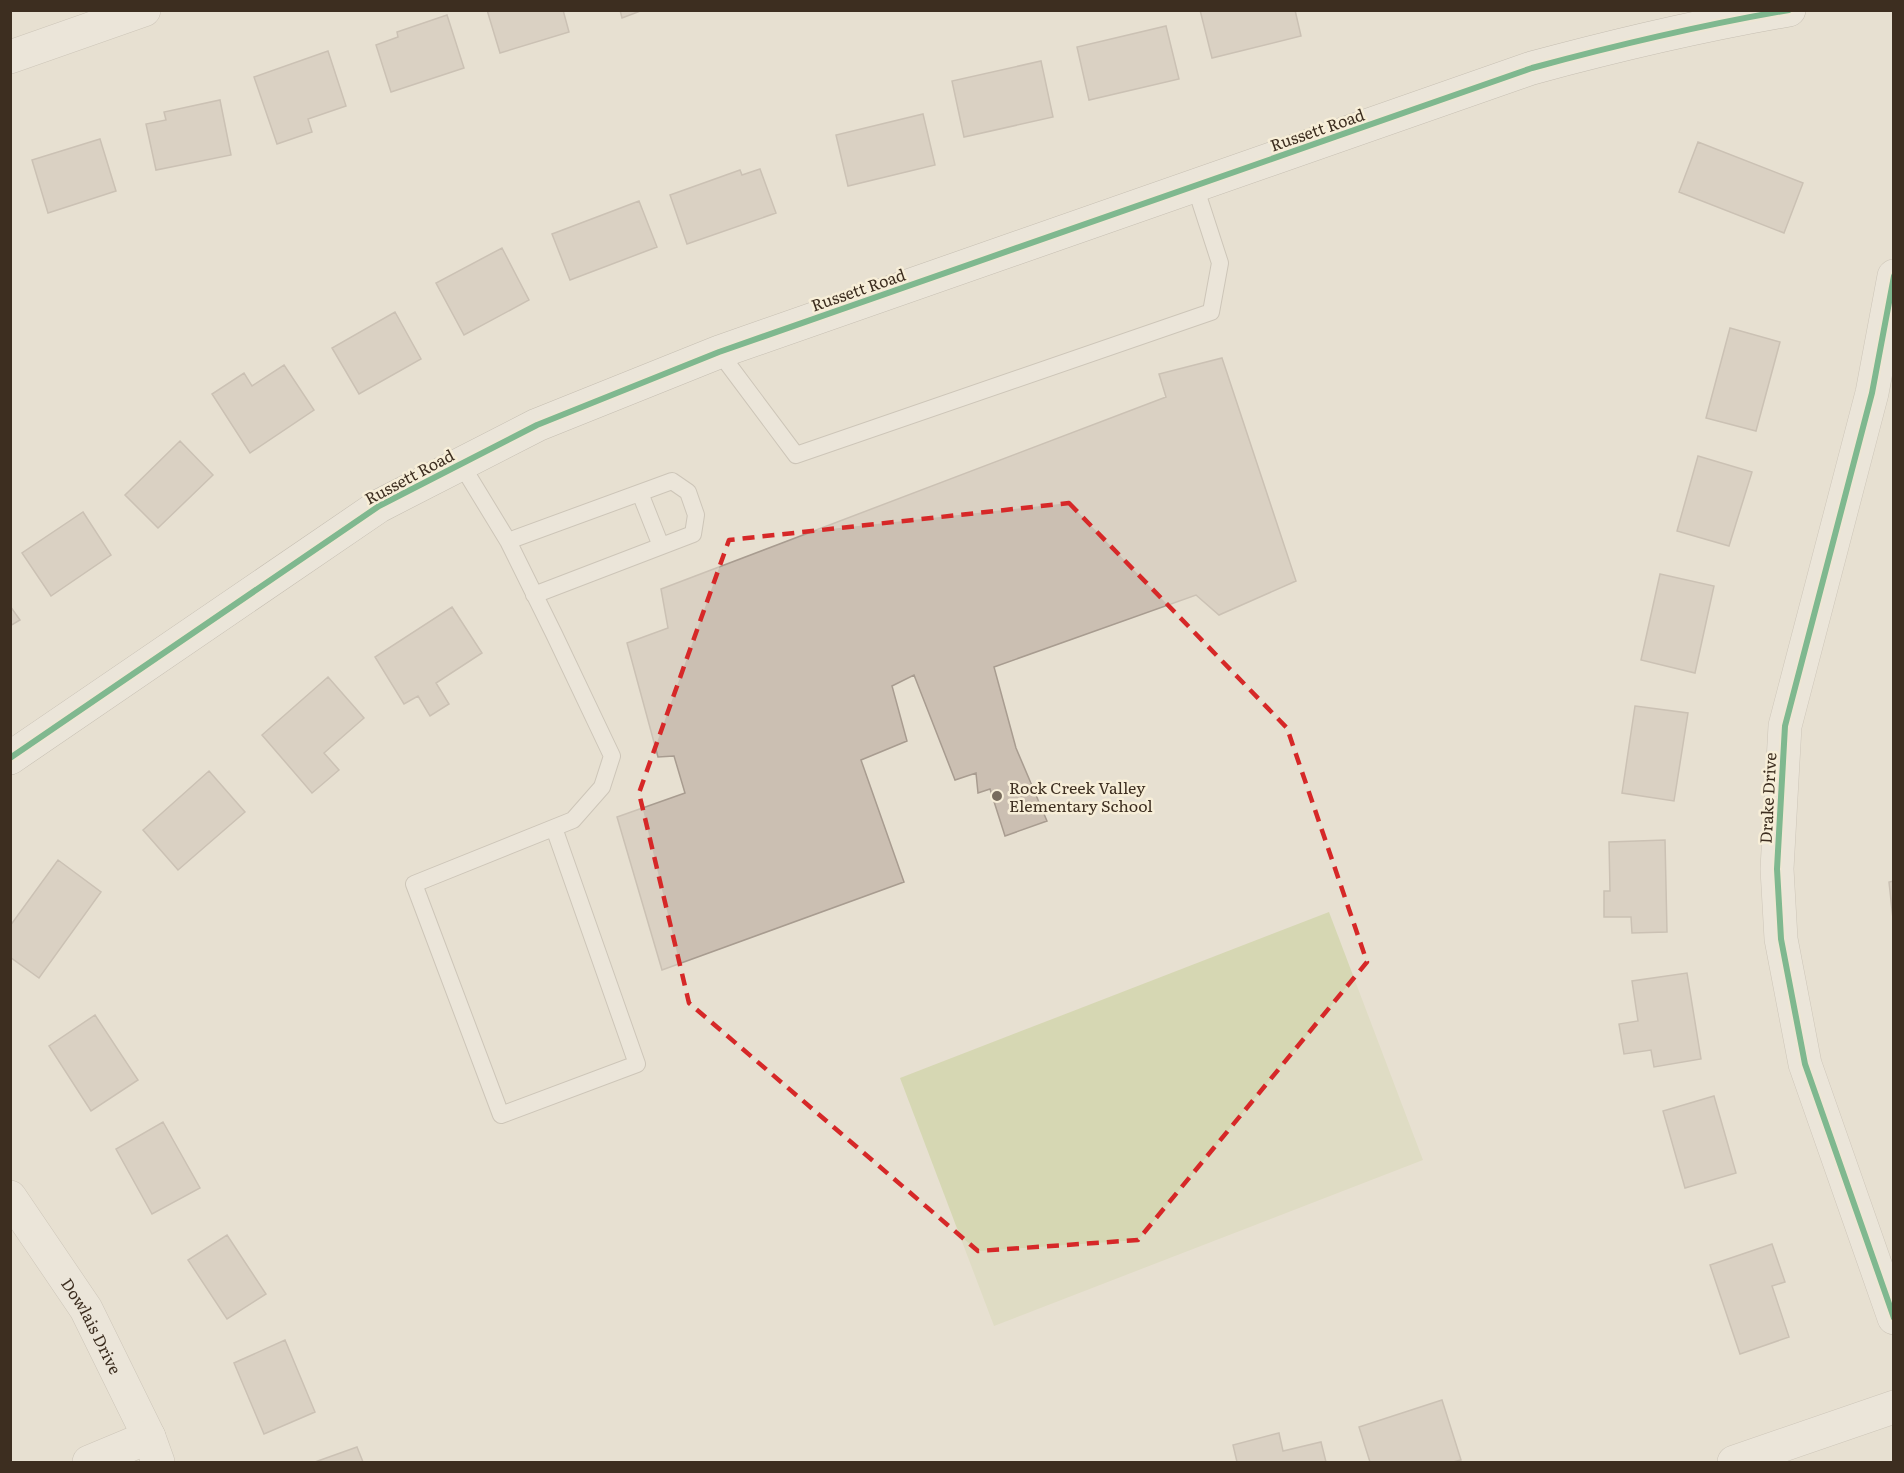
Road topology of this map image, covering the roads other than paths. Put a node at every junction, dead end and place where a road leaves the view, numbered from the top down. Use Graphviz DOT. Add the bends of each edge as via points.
graph roads {
  1 [pos="144,10"];
  2 [pos="1789,10"];
  3 [pos="10,57"];
  4 [pos="1195,186"];
  5 [pos="1893,276"];
  6 [pos="719,351"];
  7 [pos="1883,395"];
  8 [pos="460,464"];
  9 [pos="640,492"];
  10 [pos="508,541"];
  11 [pos="662,546"];
  12 [pos="534,595"];
  13 [pos="10,758"];
  14 [pos="554,828"];
  15 [pos="10,1197"];
  16 [pos="1893,1318"];
  17 [pos="1893,1407"];
  18 [pos="154,1450"];
  19 [pos="89,1462"];
  20 [pos="1734,1462"];
  1 -- 3 [label="street"];
  2 -- 4 [label="street, Russett Road" via="1637,40 1532,68"];
  4 -- 6 [label="street, Russett Road"];
  4 -- 6 [label="lane" via="1220,263 1210,312 796,456"];
  5 -- 7 [label="street, Drake Drive"];
  6 -- 8 [label="street, Russett Road" via="537,425"];
  7 -- 16 [label="street, Drake Drive" via="1785,726 1777,869 1780,939 1805,1064"];
  8 -- 10 [label="lane"];
  8 -- 13 [label="street, Russett Road" via="379,506"];
  9 -- 10 [label="lane"];
  9 -- 11 [label="lane"];
  9 -- 11 [label="lane" via="672,481 688,492 696,515 693,534"];
  10 -- 12 [label="lane"];
  11 -- 12 [label="lane"];
  12 -- 14 [label="lane" via="612,756 602,787 573,820"];
  14 -- 14 [label="lane" via="414,884 501,1115 637,1064"];
  15 -- 18 [label="street, Dowlais Drive" via="86,1309"];
  17 -- 20 [label="street"];
  18 -- 19 [label="street"];
}
